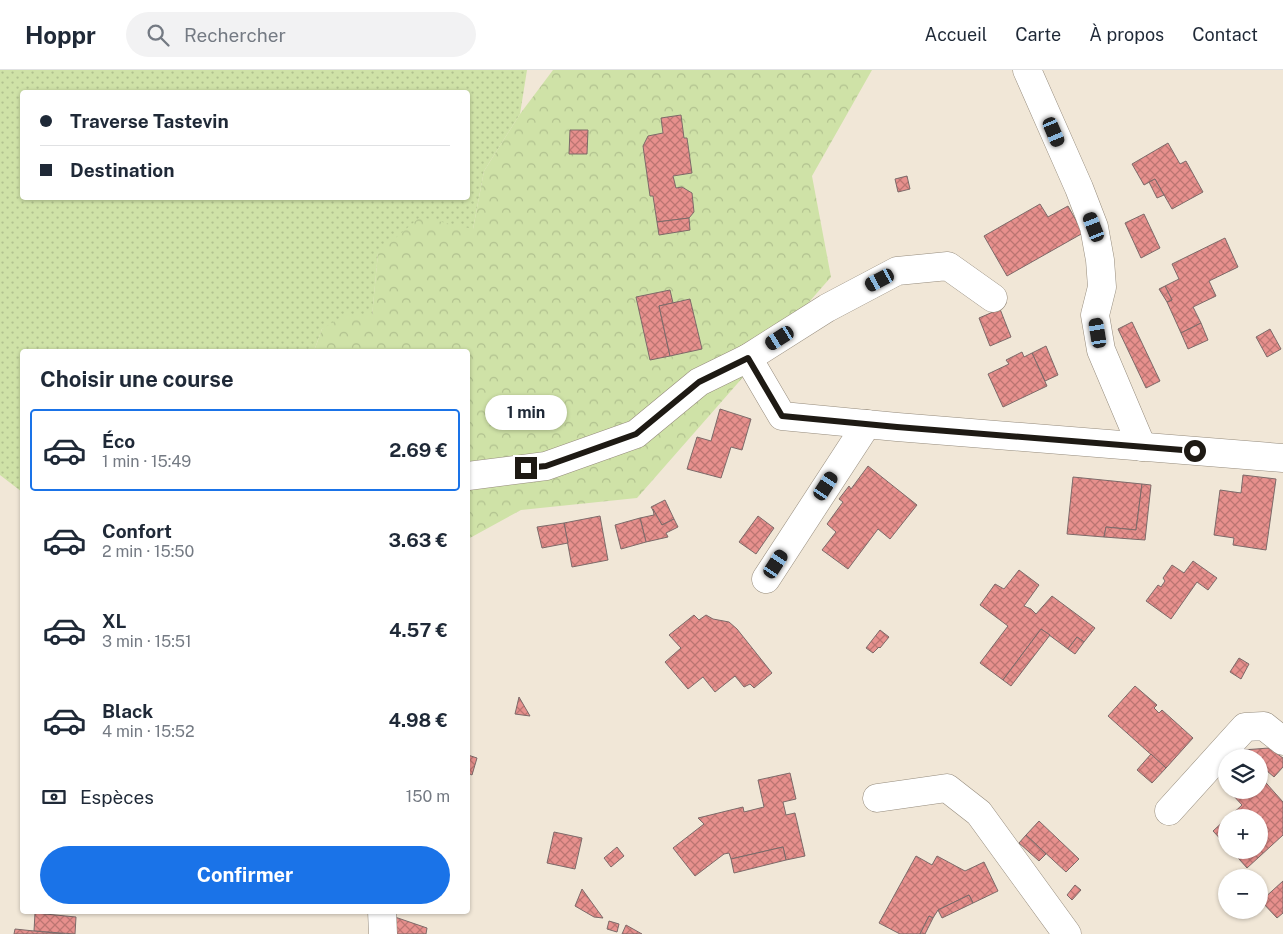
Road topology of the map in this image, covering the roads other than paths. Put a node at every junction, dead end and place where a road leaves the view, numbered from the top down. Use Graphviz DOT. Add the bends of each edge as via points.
graph roads {
  1 [pos="1027,70"];
  2 [pos="993,298"];
  3 [pos="748,358"];
  4 [pos="867,424"];
  5 [pos="1142,447"];
  6 [pos="1283,458"];
  7 [pos="470,476"];
  8 [pos="766,579"];
  9 [pos="1283,741"];
  10 [pos="877,798"];
  11 [pos="1169,811"];
  12 [pos="382,914"];
  13 [pos="383,934"];
  14 [pos="1068,934"];
  1 -- 5 [label="street" via="1094,227 1102,287 1095,315 1101,350"];
  2 -- 3 [label="street" via="948,266 897,271 828,308"];
  3 -- 4 [label="street" via="782,416"];
  3 -- 7 [label="street" via="699,382 636,434 546,466"];
  4 -- 5 [label="street"];
  4 -- 8 [label="street"];
  5 -- 6 [label="street"];
  9 -- 11 [label="street" via="1264,726 1244,727"];
  10 -- 14 [label="street" via="947,788 979,813"];
  12 -- 13 [label="street"];
}
